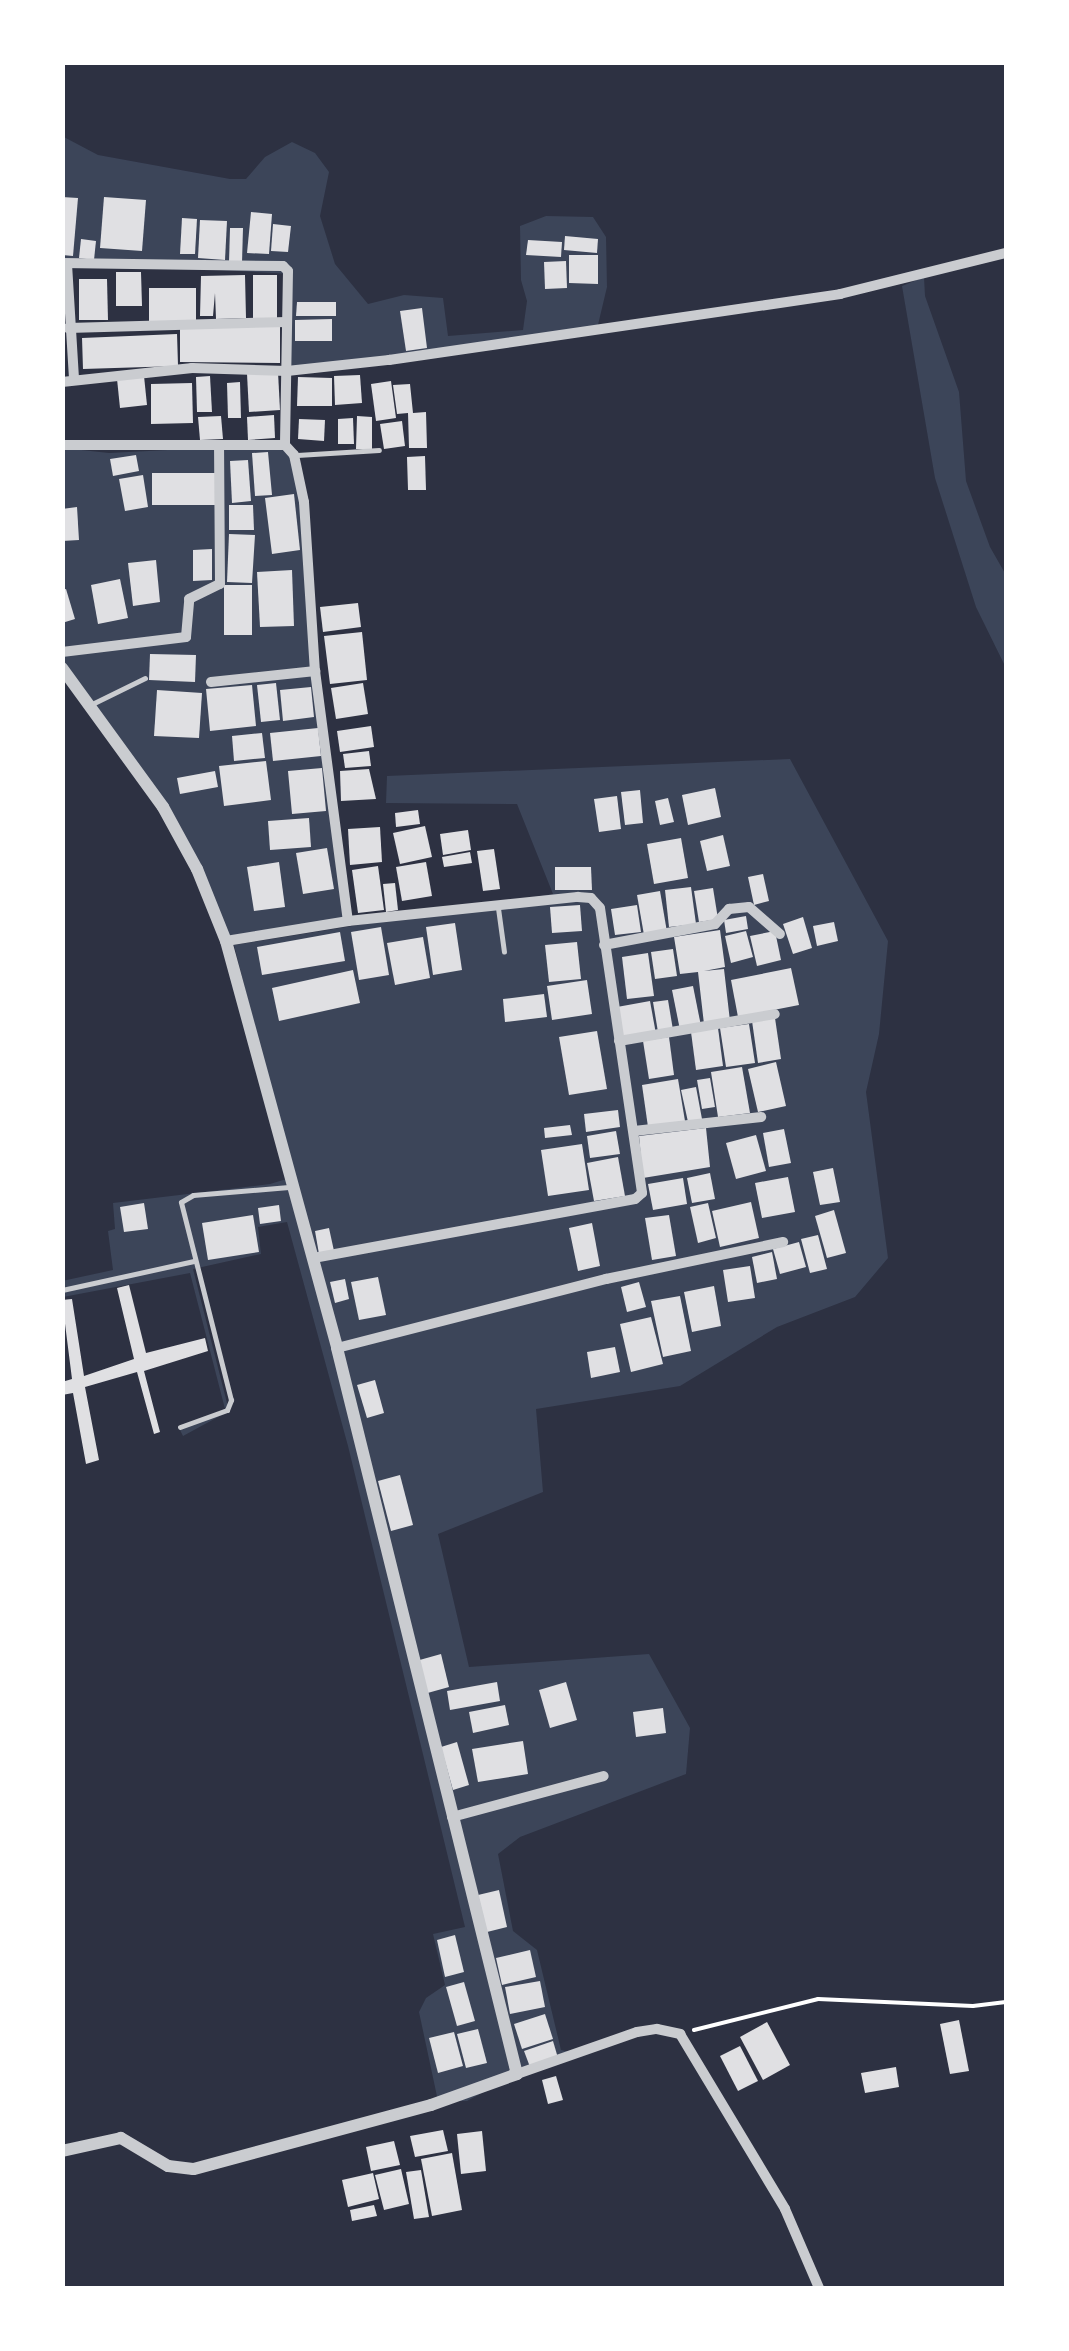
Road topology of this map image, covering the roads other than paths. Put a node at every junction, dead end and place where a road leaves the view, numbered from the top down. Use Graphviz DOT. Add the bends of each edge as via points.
graph roads {
  1 [pos="1006,253"];
  2 [pos="65,263"];
  3 [pos="287,322"];
  4 [pos="68,328"];
  5 [pos="288,371"];
  6 [pos="68,379"];
  7 [pos="62,445"];
  8 [pos="285,445"];
  9 [pos="219,446"];
  10 [pos="379,450"];
  11 [pos="294,455"];
  12 [pos="62,652"];
  13 [pos="62,668"];
  14 [pos="316,671"];
  15 [pos="145,678"];
  16 [pos="211,682"];
  17 [pos="92,704"];
  18 [pos="498,905"];
  19 [pos="348,921"];
  20 [pos="780,934"];
  21 [pos="226,941"];
  22 [pos="604,945"];
  23 [pos="504,952"];
  24 [pos="775,1014"];
  25 [pos="619,1041"];
  26 [pos="762,1117"];
  27 [pos="634,1131"];
  28 [pos="292,1186"];
  29 [pos="783,1242"];
  30 [pos="313,1258"];
  31 [pos="194,1260"];
  32 [pos="62,1290"];
  33 [pos="337,1348"];
  34 [pos="180,1427"];
  35 [pos="604,1776"];
  36 [pos="452,1817"];
  37 [pos="518,2074"];
  38 [pos="62,2150"];
  39 [pos="820,2288"];
  1 -- 5 [label="street" via="840,294"];
  2 -- 3 [label="street" via="283,266 289,277"];
  2 -- 4 [label="street"];
  3 -- 4 [label="street"];
  3 -- 5 [label="street"];
  4 -- 6 [label="street"];
  5 -- 6 [label="street" via="192,368"];
  5 -- 8 [label="street"];
  7 -- 9 [label="street"];
  8 -- 9 [label="street"];
  8 -- 11 [label="street"];
  9 -- 12 [label="street" via="221,577 218,587 189,599 186,637"];
  10 -- 11 [label="lane"];
  11 -- 14 [label="street" via="304,502"];
  13 -- 17 [label="street"];
  14 -- 16 [label="street"];
  14 -- 19 [label="street"];
  15 -- 17 [label="lane"];
  17 -- 21 [label="street" via="163,807"];
  18 -- 19 [label="street"];
  18 -- 22 [label="street" via="591,898 600,908"];
  18 -- 23 [label="lane"];
  19 -- 21 [label="street"];
  20 -- 22 [label="street" via="744,907 724,912 715,924"];
  21 -- 28 [label="street"];
  22 -- 25 [label="street"];
  24 -- 25 [label="street"];
  25 -- 27 [label="street"];
  26 -- 27 [label="street"];
  27 -- 30 [label="street" via="644,1190 635,1198"];
  28 -- 30 [label="street"];
  28 -- 31 [label="lane" via="185,1198 180,1208"];
  29 -- 33 [label="street"];
  30 -- 33 [label="street"];
  31 -- 32 [label="lane"];
  31 -- 34 [label="lane" via="231,1405"];
  33 -- 36 [label="street"];
  35 -- 36 [label="street"];
  36 -- 37 [label="street"];
  37 -- 38 [label="street" via="431,2105 193,2169 168,2166 121,2138"];
  37 -- 39 [label="street" via="637,2032 680,2034 785,2209"];
}
